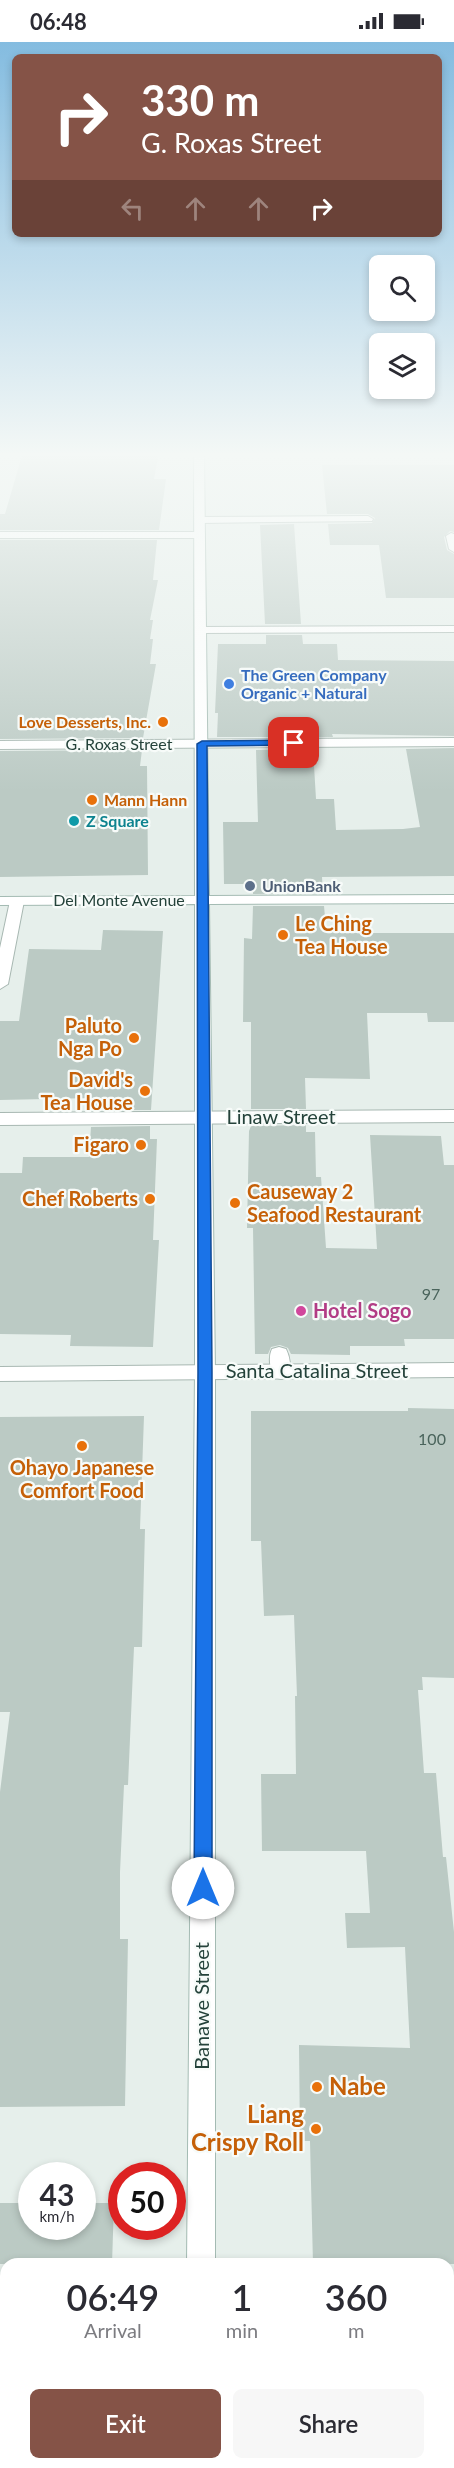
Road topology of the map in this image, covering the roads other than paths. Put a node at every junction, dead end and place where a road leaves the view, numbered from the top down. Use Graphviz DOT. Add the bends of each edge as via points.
graph roads {
  1 [pos="200,565"];
  2 [pos="454,629"];
  3 [pos="201,630"];
  4 [pos="454,742"];
  5 [pos="202,744"];
  6 [pos="0,745"];
  7 [pos="454,898"];
  8 [pos="204,900"];
  9 [pos="0,901"];
  10 [pos="17,901"];
  11 [pos="0,984"];
  12 [pos="454,1116"];
  13 [pos="204,1118"];
  14 [pos="0,1119"];
  15 [pos="454,1370"];
  16 [pos="205,1372"];
  17 [pos="0,1374"];
  18 [pos="201,2258"];
  1 -- 3 [label="main road, Banawe Street"];
  2 -- 3 [label="main road"];
  3 -- 5 [label="main road, Banawe Street"];
  4 -- 5 [label="main road, G. Roxas Street"];
  5 -- 6 [label="main road, G. Roxas Street"];
  5 -- 8 [label="main road, Banawe Street"];
  7 -- 8 [label="main road, Del Monte Avenue"];
  8 -- 10 [label="main road, Del Monte Avenue"];
  8 -- 13 [label="main road, Banawe Street"];
  9 -- 10 [label="main road, Del Monte Avenue"];
  10 -- 11 [label="main road"];
  12 -- 13 [label="main road, Linaw Street"];
  13 -- 14 [label="main road, Linaw Street"];
  13 -- 16 [label="main road, Banawe Street"];
  15 -- 16 [label="main road, Santa Catalina Street" via="280,1363"];
  16 -- 17 [label="main road, Santa Catalina Street"];
  16 -- 18 [label="main road, Banawe Street"];
}
